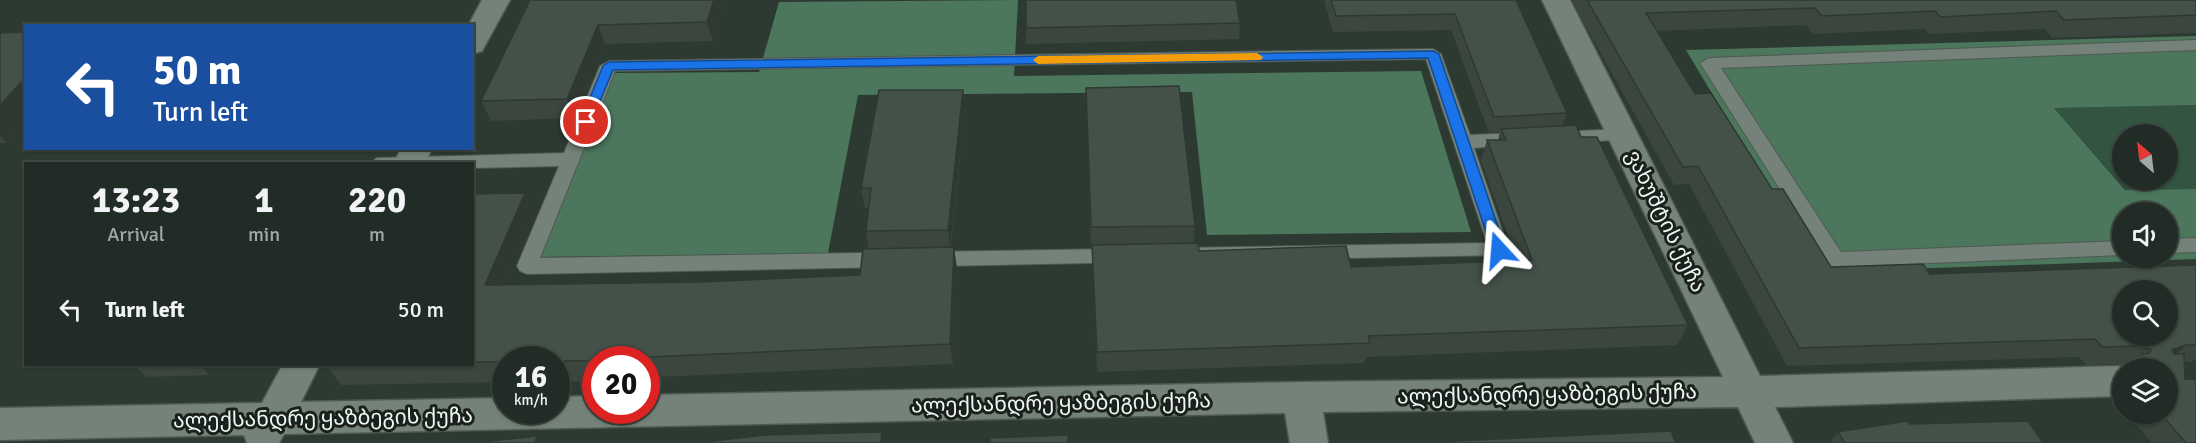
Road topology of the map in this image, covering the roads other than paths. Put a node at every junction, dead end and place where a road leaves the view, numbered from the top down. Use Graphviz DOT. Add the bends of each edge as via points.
graph roads {
  1 [pos="496,0"];
  2 [pos="1556,0"];
  3 [pos="474,41"];
  4 [pos="2196,45"];
  5 [pos="1623,135"];
  6 [pos="1463,142"];
  7 [pos="571,159"];
  8 [pos="450,162"];
  9 [pos="2196,245"];
  10 [pos="2178,246"];
  11 [pos="2112,248"];
  12 [pos="301,366"];
  13 [pos="2112,381"];
  14 [pos="1750,392"];
  15 [pos="1302,397"];
  16 [pos="0,424"];
  17 [pos="265,432"];
  18 [pos="1309,443"];
  19 [pos="1774,443"];
  1 -- 3 [label="street"];
  2 -- 5 [label="street, ვახუშტის ქუჩა"];
  4 -- 11 [label="lane" via="1709,63 1835,260"];
  5 -- 6 [label="lane"];
  5 -- 14 [label="street, ვახუშტის ქუჩა"];
  6 -- 7 [label="lane" via="1433,54 609,66"];
  6 -- 7 [label="lane" via="1499,250 527,266"];
  7 -- 8 [label="lane"];
  9 -- 10 [label="lane"];
  12 -- 17 [label="street"];
  13 -- 14 [label="street, ალექსანდრე ყაზბეგის ქუჩა"];
  14 -- 15 [label="street, ალექსანდრე ყაზბეგის ქუჩა"];
  14 -- 19 [label="street, ვახუშტის ქუჩა"];
  15 -- 17 [label="street, ალექსანდრე ყაზბეგის ქუჩა"];
  15 -- 18 [label="street"];
  16 -- 17 [label="street, ალექსანდრე ყაზბეგის ქუჩა"];
}
